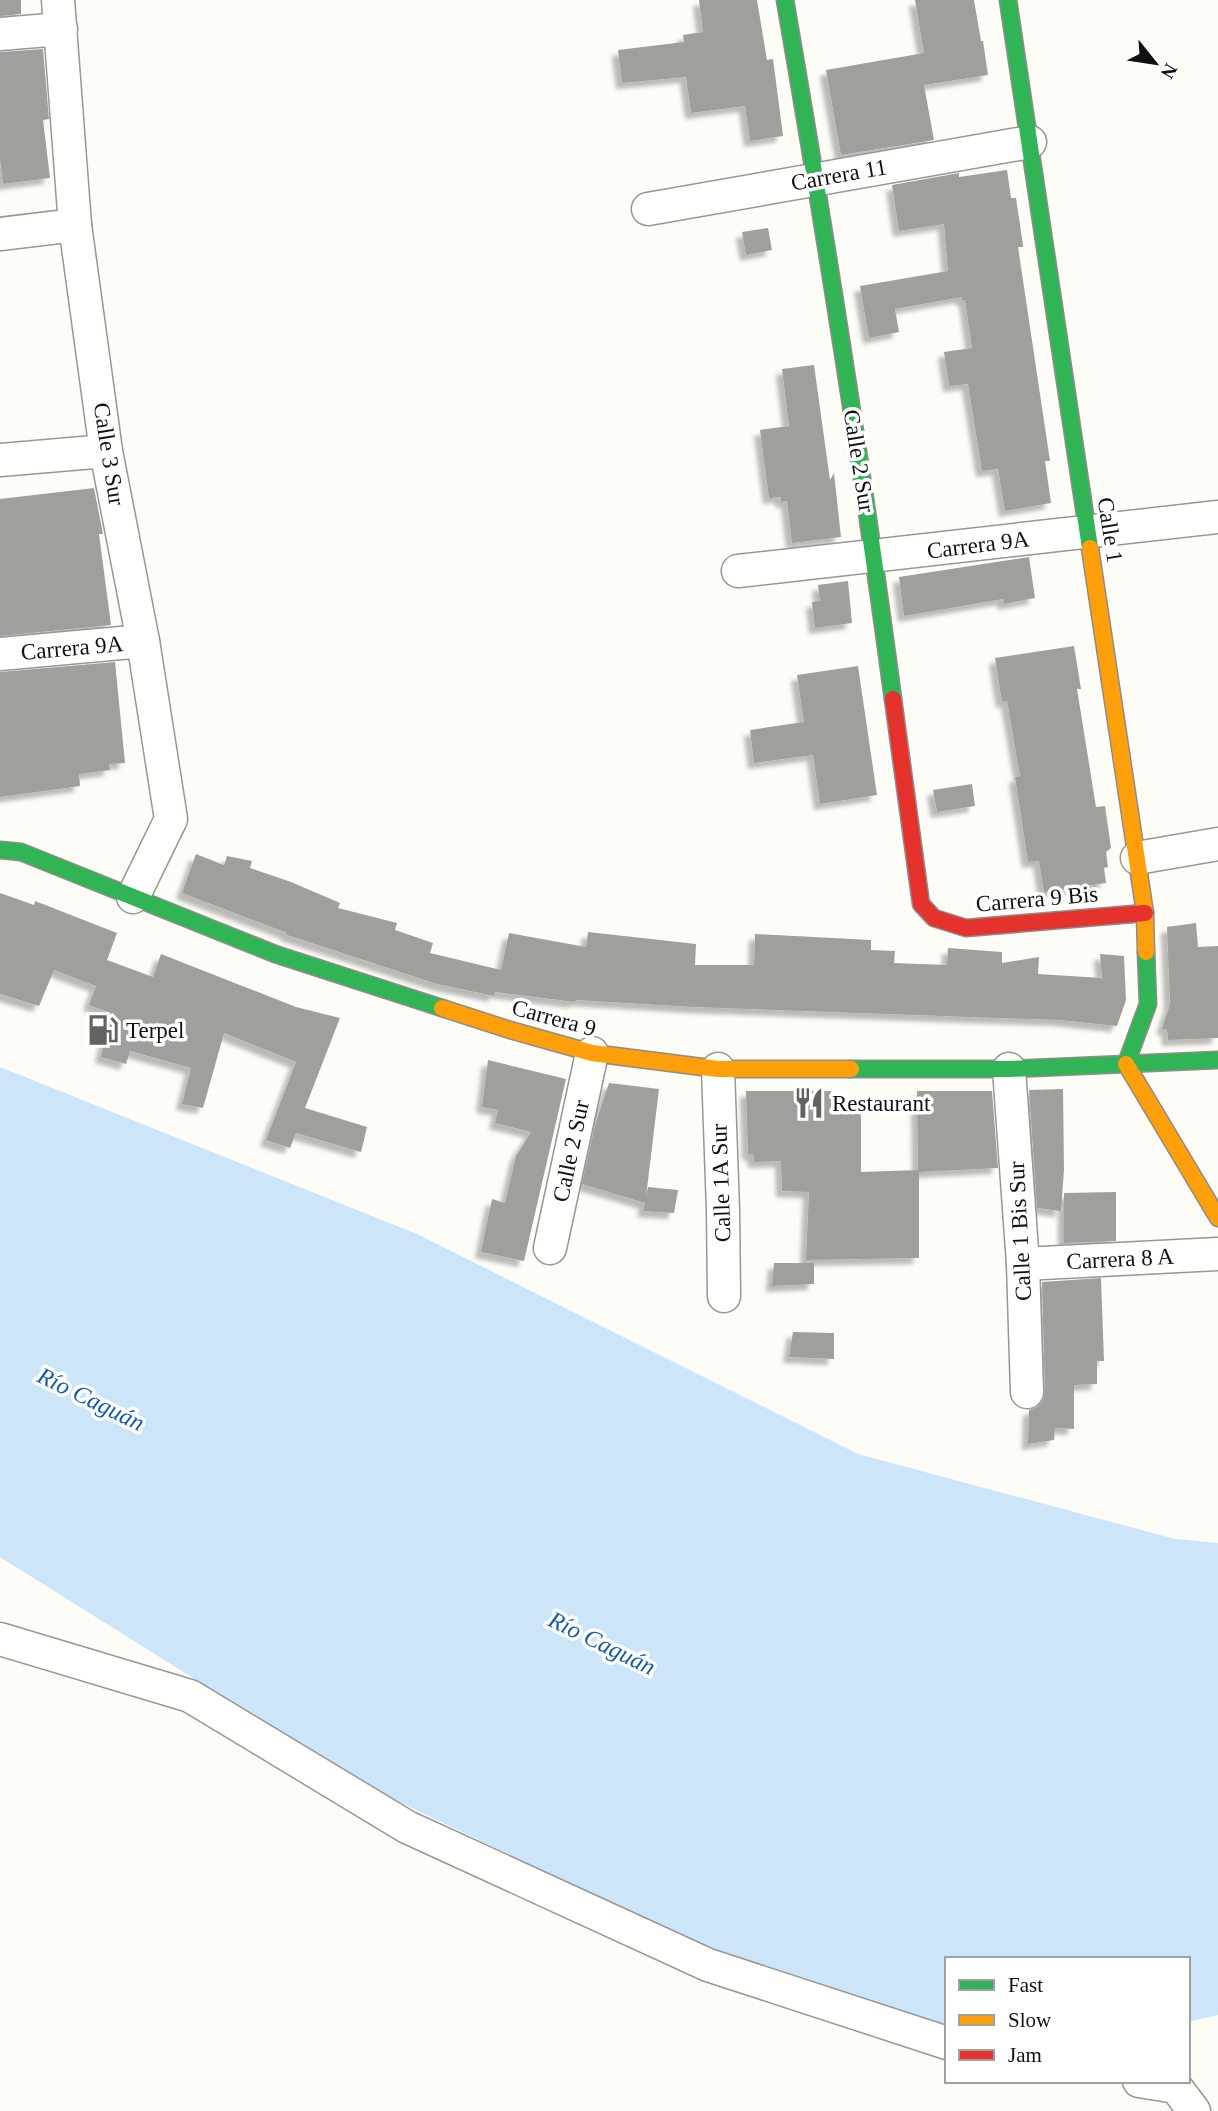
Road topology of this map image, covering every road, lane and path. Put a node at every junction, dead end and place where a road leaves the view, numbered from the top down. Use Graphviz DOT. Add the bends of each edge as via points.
graph roads {
  1 [pos="785,0"];
  2 [pos="1008,0"];
  3 [pos="60,15"];
  4 [pos="0,34"];
  5 [pos="1030,142"];
  6 [pos="816,180"];
  7 [pos="648,209"];
  8 [pos="75,225"];
  9 [pos="0,234"];
  10 [pos="106,451"];
  11 [pos="0,460"];
  12 [pos="1218,517"];
  13 [pos="1088,532"];
  14 [pos="874,557"];
  15 [pos="738,571"];
  16 [pos="143,641"];
  17 [pos="0,654"];
  18 [pos="1218,844"];
  19 [pos="0,850"];
  20 [pos="1137,859"];
  21 [pos="133,897"];
  22 [pos="1145,913"];
  23 [pos="934,918"];
  24 [pos="592,1053"];
  25 [pos="1218,1060"];
  26 [pos="1126,1063"];
  27 [pos="718,1069"];
  28 [pos="1009,1069"];
  29 [pos="1218,1218"];
  30 [pos="550,1248"];
  31 [pos="1218,1254"];
  32 [pos="1023,1264"];
  33 [pos="724,1296"];
  34 [pos="1027,1392"];
  35 [pos="0,1639"];
  36 [pos="945,2042"];
  37 [pos="1151,2083"];
  38 [pos="1194,2111"];
  1 -- 6 [label="street, Calle 2 Sur"];
  2 -- 5 [label="street, Calle 1"];
  3 -- 4 [label="street"];
  3 -- 8 [label="street, Calle 3 Sur"];
  5 -- 6 [label="street, Carrera 11"];
  5 -- 13 [label="street, Calle 1"];
  6 -- 7 [label="street, Carrera 11"];
  6 -- 14 [label="street, Calle 2 Sur"];
  8 -- 9 [label="street"];
  8 -- 10 [label="street, Calle 3 Sur"];
  10 -- 11 [label="street"];
  10 -- 16 [label="street, Calle 3 Sur"];
  12 -- 13 [label="street, Carrera 9A"];
  13 -- 14 [label="street, Carrera 9A"];
  13 -- 20 [label="street, Calle 1"];
  14 -- 15 [label="street, Carrera 9A"];
  14 -- 23 [label="street, Calle 2 Sur" via="921,904"];
  16 -- 17 [label="street, Carrera 9A"];
  16 -- 21 [label="street, Calle 3 Sur" via="171,818"];
  18 -- 20 [label="street"];
  19 -- 21 [label="street, Carrera 9" via="21,852"];
  20 -- 22 [label="street, Calle 1"];
  21 -- 24 [label="street, Carrera 9" via="275,954"];
  22 -- 23 [label="street, Carrera 9 Bis" via="966,928"];
  22 -- 26 [label="street, Calle 1" via="1148,1004"];
  24 -- 27 [label="street, Carrera 9"];
  24 -- 30 [label="street, Calle 2 Sur"];
  25 -- 26 [label="street, Carrera 9"];
  26 -- 28 [label="street, Carrera 9"];
  26 -- 29 [label="street"];
  27 -- 28 [label="street, Carrera 9"];
  27 -- 33 [label="street, Calle 1A Sur"];
  28 -- 32 [label="street, Calle 1 Bis Sur"];
  31 -- 32 [label="street, Carrera 8 A"];
  32 -- 34 [label="street, Calle 1 Bis Sur"];
  35 -- 36 [label="street" via="190,1696 407,1827 708,1965"];
  37 -- 38 [label="street" via="1176,2087"];
}
